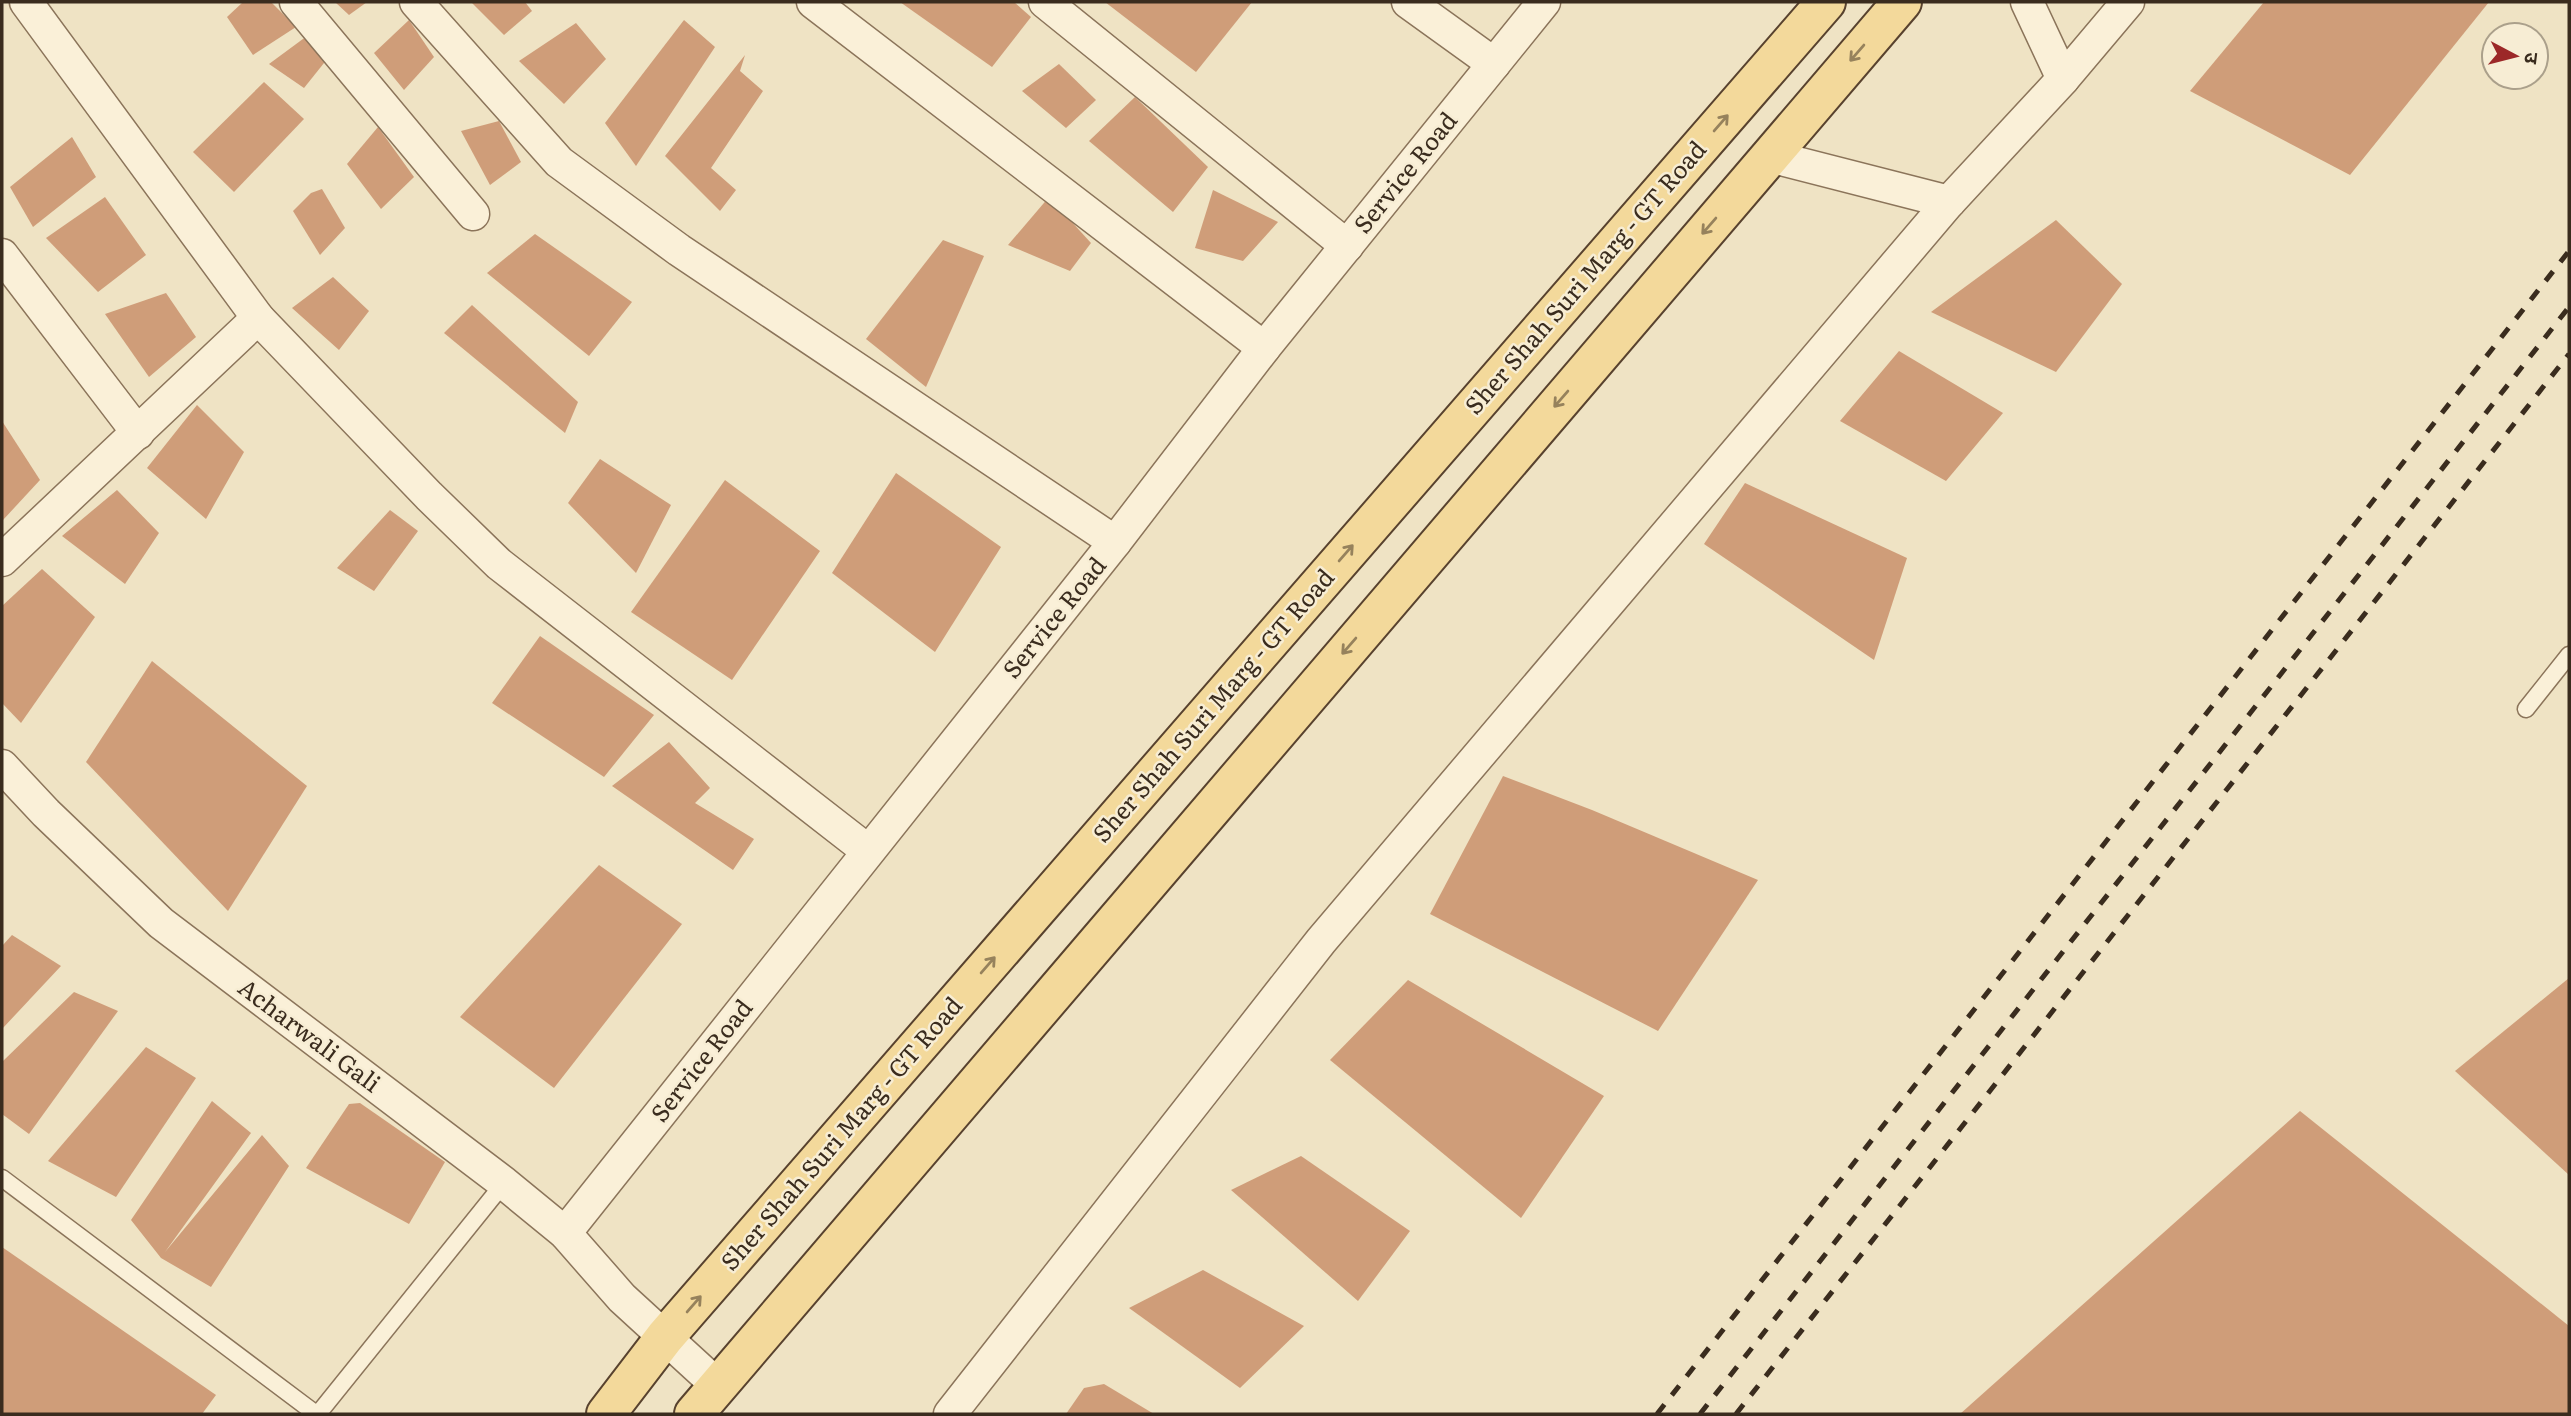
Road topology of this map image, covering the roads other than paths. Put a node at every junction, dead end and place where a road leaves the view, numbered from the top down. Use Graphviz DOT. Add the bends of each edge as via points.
graph roads {
  1 [pos="26,2"];
  2 [pos="296,2"];
  3 [pos="416,2"];
  4 [pos="813,2"];
  5 [pos="1045,2"];
  6 [pos="1408,2"];
  7 [pos="1544,2"];
  8 [pos="1826,2"];
  9 [pos="1902,2"];
  10 [pos="2027,2"];
  11 [pos="2128,2"];
  12 [pos="1494,64"];
  13 [pos="2063,79"];
  14 [pos="1769,156"];
  15 [pos="1949,202"];
  16 [pos="473,214"];
  17 [pos="1347,246"];
  18 [pos="2,255"];
  19 [pos="258,318"];
  20 [pos="1264,348"];
  21 [pos="138,433"];
  22 [pos="1115,542"];
  23 [pos="2,560"];
  24 [pos="2569,655"];
  25 [pos="2526,709"];
  26 [pos="2,766"];
  27 [pos="868,851"];
  28 [pos="2,1178"];
  29 [pos="504,1184"];
  30 [pos="565,1233"];
  31 [pos="665,1337"];
  32 [pos="717,1385"];
  33 [pos="317,1414"];
  34 [pos="606,1414"];
  35 [pos="694,1414"];
  36 [pos="950,1414"];
  1 -- 19 [label="street"];
  2 -- 16 [label="street"];
  3 -- 22 [label="street" via="559,162 679,250"];
  4 -- 20 [label="street"];
  5 -- 17 [label="street"];
  6 -- 12 [label="street"];
  7 -- 12 [label="street, Service Road"];
  31 -- 8 [label="main road, Sher Shah Suri Marg - GT Road, one-way"];
  9 -- 14 [label="main road, one-way"];
  10 -- 13 [label="street"];
  11 -- 13 [label="street"];
  12 -- 17 [label="street, Service Road"];
  13 -- 15 [label="street"];
  14 -- 15 [label="street"];
  14 -- 32 [label="main road, one-way"];
  15 -- 36 [label="street" via="1321,941"];
  17 -- 20 [label="street, Service Road"];
  18 -- 21 [label="street"];
  19 -- 21 [label="street"];
  19 -- 27 [label="street" via="499,564"];
  20 -- 22 [label="street, Service Road"];
  21 -- 23 [label="street"];
  22 -- 27 [label="street, Service Road"];
  24 -- 25 [label="lane"];
  26 -- 29 [label="street, Acharwali Gali" via="161,923"];
  27 -- 30 [label="street, Service Road"];
  28 -- 33 [label="lane"];
  29 -- 30 [label="street, Acharwali Gali"];
  29 -- 33 [label="lane"];
  30 -- 31 [label="street, Acharwali Gali" via="622,1298"];
  31 -- 32 [label="street, Acharwali Gali"];
  31 -- 34 [label="main road, Sher Shah Suri Marg - GT Road"];
  32 -- 35 [label="main road"];
}
